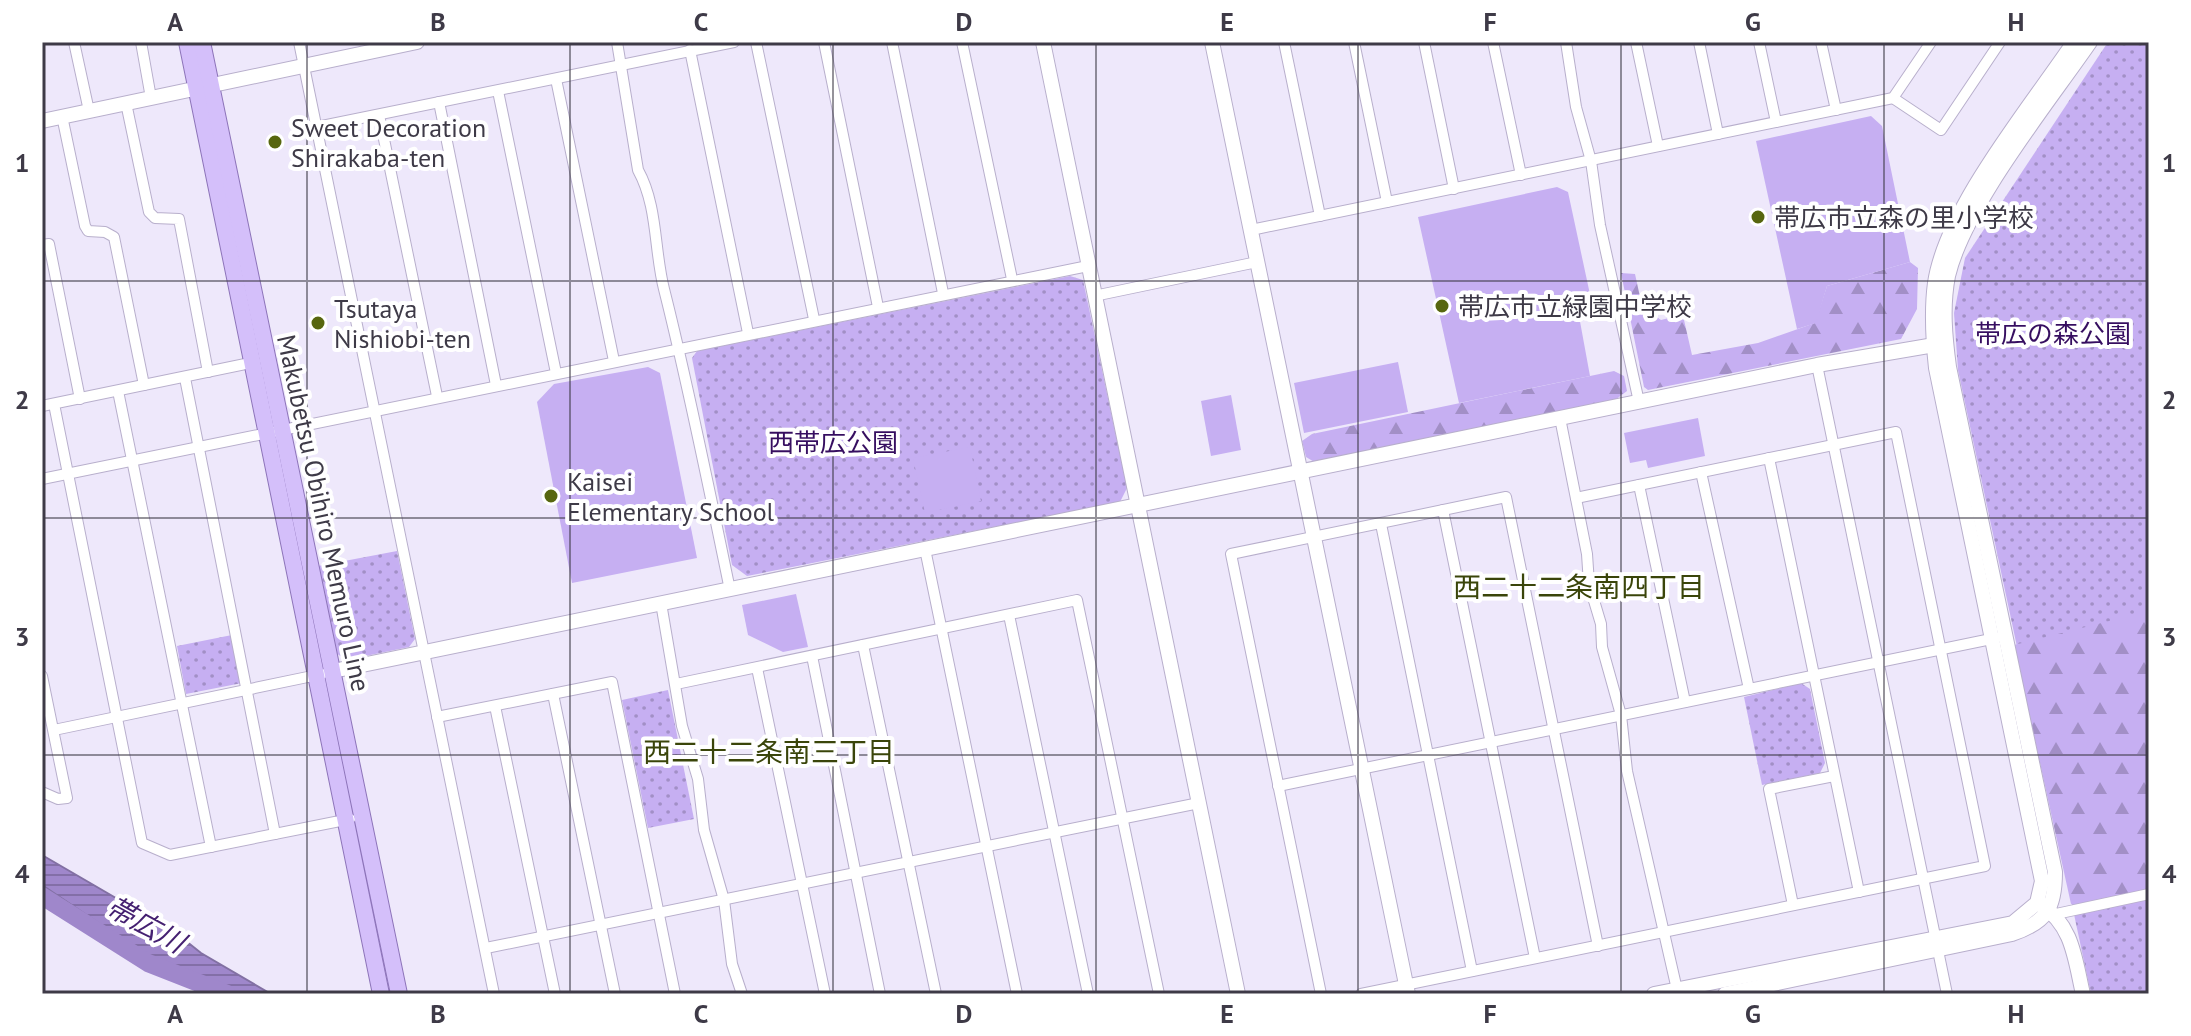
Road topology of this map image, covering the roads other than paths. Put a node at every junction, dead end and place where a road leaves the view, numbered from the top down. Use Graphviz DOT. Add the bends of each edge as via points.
graph roads {
  1 [pos="74,42"];
  2 [pos="141,42"];
  3 [pos="187,42"];
  4 [pos="202,42"];
  5 [pos="299,42"];
  6 [pos="417,42"];
  7 [pos="617,42"];
  8 [pos="734,42"];
  9 [pos="756,42"];
  10 [pos="824,42"];
  11 [pos="892,42"];
  12 [pos="962,42"];
  13 [pos="1043,42"];
  14 [pos="1212,42"];
  15 [pos="1284,42"];
  16 [pos="1354,42"];
  17 [pos="1424,42"];
  18 [pos="1493,42"];
  19 [pos="1566,42"];
  20 [pos="1636,42"];
  21 [pos="1699,42"];
  22 [pos="1759,42"];
  23 [pos="1821,42"];
  24 [pos="1931,42"];
  25 [pos="2000,42"];
  26 [pos="2074,42"];
  27 [pos="2090,42"];
  28 [pos="690,50"];
  29 [pos="622,65"];
  30 [pos="304,66"];
  31 [pos="556,79"];
  32 [pos="204,87"];
  33 [pos="498,91"];
  34 [pos="151,98"];
  35 [pos="1893,98"];
  36 [pos="439,102"];
  37 [pos="126,103"];
  38 [pos="1836,110"];
  39 [pos="89,111"];
  40 [pos="379,115"];
  41 [pos="62,116"];
  42 [pos="42,121"];
  43 [pos="1776,122"];
  44 [pos="317,127"];
  45 [pos="1718,134"];
  46 [pos="1658,146"];
  47 [pos="1591,161"];
  48 [pos="1521,175"];
  49 [pos="1454,189"];
  50 [pos="1387,202"];
  51 [pos="1320,216"];
  52 [pos="1251,230"];
  53 [pos="42,245"];
  54 [pos="1257,262"];
  55 [pos="1088,266"];
  56 [pos="1012,279"];
  57 [pos="943,293"];
  58 [pos="1094,296"];
  59 [pos="878,307"];
  60 [pos="814,319"];
  61 [pos="748,333"];
  62 [pos="1940,344"];
  63 [pos="680,347"];
  64 [pos="261,361"];
  65 [pos="614,361"];
  66 [pos="1817,365"];
  67 [pos="208,372"];
  68 [pos="556,373"];
  69 [pos="185,378"];
  70 [pos="144,385"];
  71 [pos="496,385"];
  72 [pos="118,391"];
  73 [pos="437,396"];
  74 [pos="80,399"];
  75 [pos="1639,402"];
  76 [pos="54,404"];
  77 [pos="42,406"];
  78 [pos="376,410"];
  79 [pos="1560,418"];
  80 [pos="275,431"];
  81 [pos="1834,445"];
  82 [pos="198,447"];
  83 [pos="1769,458"];
  84 [pos="132,460"];
  85 [pos="1701,472"];
  86 [pos="1301,473"];
  87 [pos="67,474"];
  88 [pos="42,479"];
  89 [pos="1639,485"];
  90 [pos="1576,498"];
  91 [pos="1138,505"];
  92 [pos="1443,510"];
  93 [pos="1381,524"];
  94 [pos="1314,537"];
  95 [pos="925,549"];
  96 [pos="730,590"];
  97 [pos="661,603"];
  98 [pos="1009,615"];
  99 [pos="941,629"];
  100 [pos="1999,638"];
  101 [pos="863,645"];
  102 [pos="1942,650"];
  103 [pos="424,652"];
  104 [pos="812,656"];
  105 [pos="1878,663"];
  106 [pos="757,668"];
  107 [pos="325,673"];
  108 [pos="42,676"];
  109 [pos="1814,676"];
  110 [pos="676,684"];
  111 [pos="1749,689"];
  112 [pos="248,690"];
  113 [pos="553,694"];
  114 [pos="1685,702"];
  115 [pos="181,704"];
  116 [pos="495,706"];
  117 [pos="1621,715"];
  118 [pos="118,717"];
  119 [pos="437,717"];
  120 [pos="54,730"];
  121 [pos="1553,730"];
  122 [pos="1490,742"];
  123 [pos="1428,755"];
  124 [pos="1362,769"];
  125 [pos="1834,776"];
  126 [pos="1278,786"];
  127 [pos="42,792"];
  128 [pos="1199,803"];
  129 [pos="354,818"];
  130 [pos="1122,818"];
  131 [pos="1054,832"];
  132 [pos="275,834"];
  133 [pos="211,847"];
  134 [pos="987,847"];
  135 [pos="909,862"];
  136 [pos="856,874"];
  137 [pos="1923,879"];
  138 [pos="802,884"];
  139 [pos="1859,892"];
  140 [pos="2149,894"];
  141 [pos="724,900"];
  142 [pos="1793,905"];
  143 [pos="2047,909"];
  144 [pos="659,913"];
  145 [pos="601,925"];
  146 [pos="1665,932"];
  147 [pos="544,936"];
  148 [pos="1936,944"];
  149 [pos="1598,946"];
  150 [pos="486,948"];
  151 [pos="1535,958"];
  152 [pos="1472,971"];
  153 [pos="1407,990"];
  154 [pos="1678,992"];
  155 [pos="381,994"];
  156 [pos="399,994"];
  157 [pos="494,994"];
  158 [pos="555,994"];
  159 [pos="615,994"];
  160 [pos="675,994"];
  161 [pos="742,994"];
  162 [pos="825,994"];
  163 [pos="880,994"];
  164 [pos="936,994"];
  165 [pos="1017,994"];
  166 [pos="1088,994"];
  167 [pos="1159,994"];
  168 [pos="1238,994"];
  169 [pos="1321,994"];
  170 [pos="1361,994"];
  171 [pos="1654,994"];
  172 [pos="1725,994"];
  173 [pos="1947,994"];
  174 [pos="2083,994"];
  1 -- 39 [label="street"];
  2 -- 34 [label="street"];
  3 -- 32 [label="main road, Makubetsu Obihiro Memuro Line"];
  4 -- 32 [label="main road, Makubetsu Obihiro Memuro Line"];
  5 -- 30 [label="street"];
  6 -- 30 [label="street"];
  7 -- 29 [label="street"];
  8 -- 28 [label="street"];
  9 -- 60 [label="street"];
  10 -- 59 [label="street"];
  11 -- 57 [label="street"];
  12 -- 56 [label="street"];
  13 -- 55 [label="street"];
  14 -- 52 [label="street"];
  15 -- 51 [label="street"];
  16 -- 50 [label="street"];
  17 -- 49 [label="street"];
  18 -- 48 [label="street"];
  19 -- 47 [label="street"];
  20 -- 46 [label="street"];
  21 -- 45 [label="street"];
  22 -- 43 [label="street"];
  23 -- 38 [label="street"];
  24 -- 35 [label="street"];
  25 -- 35 [label="street" via="1941,130"];
  26 -- 62 [label="street" via="1960,211 1935,281"];
  27 -- 62 [label="street" via="1977,209 1960,243 1944,302"];
  28 -- 29 [label="street"];
  28 -- 61 [label="street"];
  29 -- 31 [label="street"];
  29 -- 63 [label="street" via="638,170 647,186 655,246"];
  30 -- 32 [label="street"];
  30 -- 44 [label="street"];
  31 -- 33 [label="street"];
  31 -- 65 [label="street"];
  32 -- 34 [label="street"];
  32 -- 64 [label="main road, Makubetsu Obihiro Memuro Line"];
  33 -- 36 [label="street"];
  33 -- 68 [label="street"];
  34 -- 37 [label="street"];
  35 -- 38 [label="street"];
  36 -- 40 [label="street"];
  36 -- 71 [label="street"];
  37 -- 39 [label="street"];
  37 -- 67 [label="street" via="149,212 155,218 179,219"];
  38 -- 43 [label="street"];
  39 -- 41 [label="street"];
  40 -- 44 [label="street"];
  40 -- 73 [label="street"];
  41 -- 42 [label="street"];
  41 -- 70 [label="street" via="85,226 114,237"];
  43 -- 45 [label="street"];
  44 -- 78 [label="street"];
  45 -- 46 [label="street"];
  46 -- 47 [label="street"];
  47 -- 48 [label="street"];
  47 -- 75 [label="street" via="1601,233"];
  48 -- 49 [label="street"];
  49 -- 50 [label="street"];
  50 -- 51 [label="street"];
  51 -- 52 [label="street"];
  52 -- 54 [label="street"];
  53 -- 74 [label="street" via="49,244"];
  54 -- 58 [label="street"];
  54 -- 86 [label="street"];
  55 -- 56 [label="street"];
  55 -- 58 [label="street"];
  56 -- 57 [label="street"];
  57 -- 59 [label="street"];
  58 -- 91 [label="street"];
  59 -- 60 [label="street"];
  60 -- 61 [label="street"];
  61 -- 63 [label="street"];
  62 -- 66 [label="street"];
  62 -- 100 [label="street"];
  63 -- 65 [label="street"];
  63 -- 96 [label="street"];
  64 -- 67 [label="street"];
  64 -- 80 [label="main road, Makubetsu Obihiro Memuro Line"];
  65 -- 68 [label="street"];
  66 -- 75 [label="street"];
  66 -- 81 [label="street"];
  67 -- 69 [label="street"];
  68 -- 71 [label="street"];
  69 -- 70 [label="street"];
  69 -- 82 [label="street"];
  70 -- 72 [label="street"];
  71 -- 73 [label="street"];
  72 -- 74 [label="street"];
  72 -- 84 [label="street"];
  73 -- 78 [label="street"];
  74 -- 76 [label="street"];
  75 -- 79 [label="street"];
  76 -- 77 [label="street"];
  76 -- 87 [label="street"];
  78 -- 80 [label="street"];
  78 -- 103 [label="street"];
  79 -- 86 [label="street"];
  79 -- 90 [label="street"];
  80 -- 82 [label="street"];
  80 -- 107 [label="main road, Makubetsu Obihiro Memuro Line"];
  81 -- 83 [label="street"];
  81 -- 102 [label="street" via="1896,432"];
  81 -- 105 [label="street"];
  82 -- 84 [label="street"];
  82 -- 112 [label="street"];
  83 -- 85 [label="street"];
  83 -- 109 [label="street"];
  84 -- 87 [label="street"];
  84 -- 115 [label="street"];
  85 -- 89 [label="street"];
  85 -- 111 [label="street"];
  86 -- 91 [label="street"];
  86 -- 94 [label="street"];
  87 -- 88 [label="street"];
  87 -- 118 [label="street"];
  89 -- 90 [label="street"];
  89 -- 114 [label="street"];
  90 -- 117 [label="street" via="1602,647"];
  91 -- 95 [label="street"];
  91 -- 128 [label="street"];
  92 -- 93 [label="street"];
  92 -- 121 [label="street" via="1506,497"];
  92 -- 122 [label="street"];
  93 -- 94 [label="street"];
  93 -- 123 [label="street"];
  94 -- 124 [label="street"];
  94 -- 126 [label="street" via="1231,554"];
  95 -- 96 [label="street"];
  95 -- 99 [label="street"];
  96 -- 97 [label="street"];
  97 -- 103 [label="street"];
  97 -- 110 [label="street"];
  98 -- 99 [label="street"];
  98 -- 130 [label="street" via="1077,600"];
  98 -- 131 [label="street"];
  99 -- 101 [label="street"];
  99 -- 134 [label="street"];
  100 -- 102 [label="street"];
  100 -- 143 [label="street"];
  101 -- 104 [label="street"];
  101 -- 135 [label="street"];
  102 -- 105 [label="street"];
  102 -- 137 [label="street" via="1985,866"];
  103 -- 107 [label="street"];
  103 -- 119 [label="street"];
  104 -- 106 [label="street"];
  104 -- 136 [label="street"];
  105 -- 109 [label="street"];
  105 -- 137 [label="street"];
  106 -- 110 [label="street"];
  106 -- 138 [label="street"];
  107 -- 112 [label="street"];
  107 -- 129 [label="main road, Makubetsu Obihiro Memuro Line"];
  108 -- 120 [label="street"];
  109 -- 111 [label="street"];
  109 -- 125 [label="street"];
  110 -- 141 [label="street" via="708,849"];
  111 -- 114 [label="street"];
  112 -- 115 [label="street"];
  112 -- 132 [label="street"];
  113 -- 116 [label="street"];
  113 -- 144 [label="street" via="612,682"];
  113 -- 145 [label="street"];
  114 -- 117 [label="street"];
  115 -- 118 [label="street"];
  115 -- 133 [label="street"];
  116 -- 119 [label="street"];
  116 -- 147 [label="street"];
  117 -- 121 [label="street"];
  117 -- 146 [label="street" via="1627,771"];
  118 -- 120 [label="street"];
  118 -- 133 [label="street" via="142,843 170,855"];
  119 -- 150 [label="street"];
  120 -- 127 [label="street" via="67,798"];
  121 -- 122 [label="street"];
  121 -- 149 [label="street"];
  122 -- 123 [label="street"];
  122 -- 151 [label="street"];
  123 -- 124 [label="street"];
  123 -- 152 [label="street"];
  124 -- 126 [label="street"];
  124 -- 153 [label="street"];
  125 -- 139 [label="street"];
  125 -- 142 [label="street" via="1769,789"];
  126 -- 169 [label="street"];
  128 -- 130 [label="street"];
  128 -- 168 [label="street"];
  129 -- 132 [label="street"];
  129 -- 155 [label="main road, Makubetsu Obihiro Memuro Line"];
  129 -- 156 [label="main road, Makubetsu Obihiro Memuro Line"];
  130 -- 131 [label="street"];
  130 -- 167 [label="street"];
  131 -- 134 [label="street"];
  131 -- 166 [label="street"];
  132 -- 133 [label="street"];
  134 -- 135 [label="street"];
  134 -- 165 [label="street"];
  135 -- 136 [label="street"];
  135 -- 164 [label="street"];
  136 -- 138 [label="street"];
  136 -- 163 [label="street"];
  137 -- 139 [label="street"];
  137 -- 148 [label="street"];
  138 -- 141 [label="street"];
  138 -- 162 [label="street"];
  139 -- 142 [label="street"];
  140 -- 143 [label="street"];
  141 -- 144 [label="street"];
  141 -- 161 [label="street" via="732,964"];
  142 -- 146 [label="street"];
  143 -- 148 [label="street"];
  143 -- 174 [label="street" via="2069,934"];
  144 -- 145 [label="street"];
  144 -- 160 [label="street"];
  145 -- 147 [label="street"];
  145 -- 159 [label="street"];
  146 -- 149 [label="street"];
  146 -- 154 [label="street"];
  147 -- 150 [label="street"];
  147 -- 158 [label="street"];
  148 -- 154 [label="street"];
  148 -- 172 [label="street"];
  148 -- 173 [label="street"];
  149 -- 151 [label="street"];
  150 -- 157 [label="street"];
  151 -- 152 [label="street"];
  152 -- 153 [label="street"];
  153 -- 170 [label="street"];
  154 -- 171 [label="street"];
}
